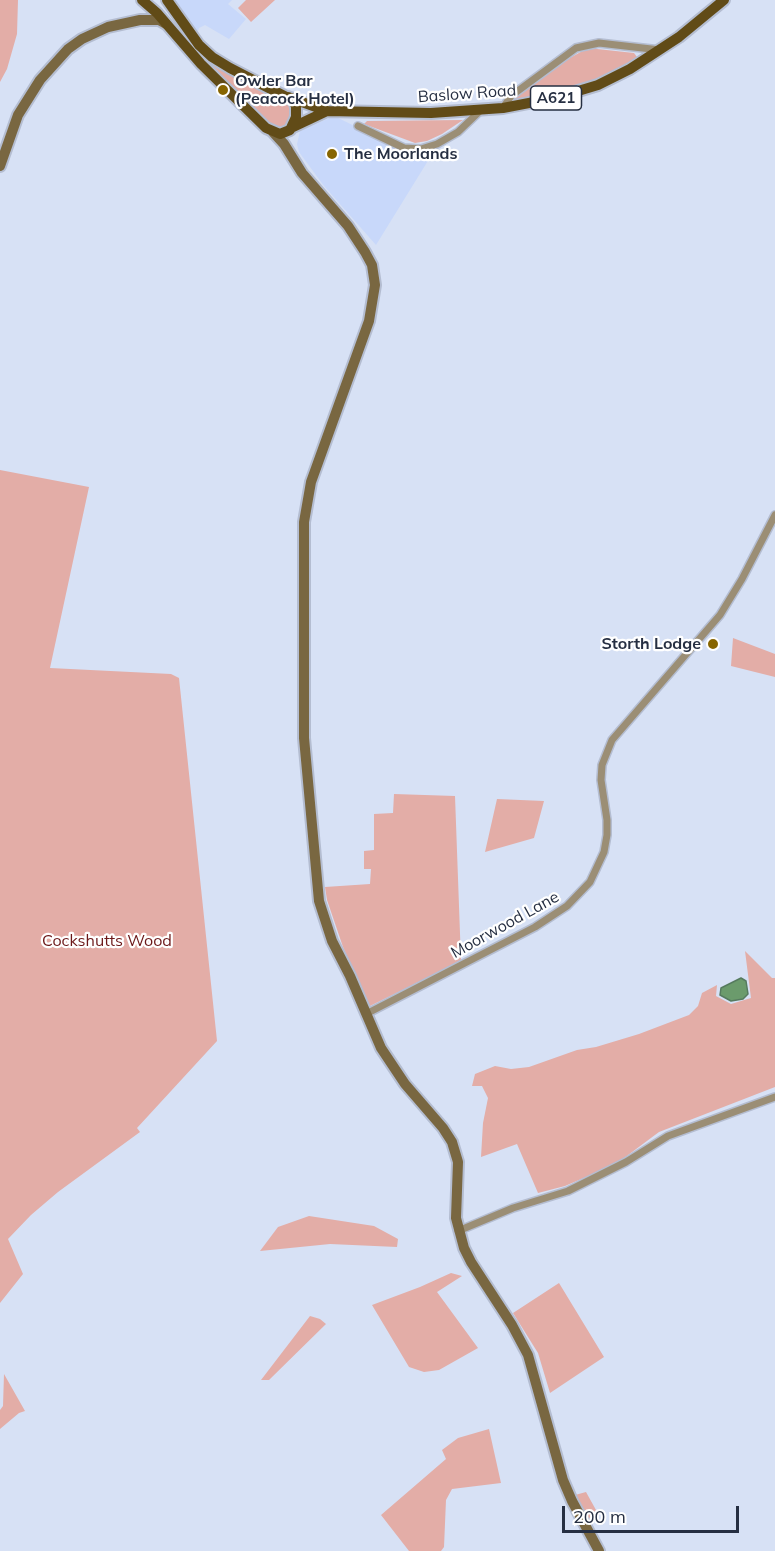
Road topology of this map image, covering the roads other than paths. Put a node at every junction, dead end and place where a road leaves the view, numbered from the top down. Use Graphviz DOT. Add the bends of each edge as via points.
graph roads {
  1 [pos="167,0"];
  2 [pos="724,0"];
  3 [pos="144,2"];
  4 [pos="140,20"];
  5 [pos="166,24"];
  6 [pos="660,50"];
  7 [pos="288,97"];
  8 [pos="503,108"];
  9 [pos="481,110"];
  10 [pos="327,111"];
  11 [pos="358,126"];
  12 [pos="291,129"];
  13 [pos="273,132"];
  14 [pos="291,155"];
  15 [pos="0,166"];
  16 [pos="775,515"];
  17 [pos="366,1014"];
  18 [pos="775,1097"];
  19 [pos="458,1231"];
  20 [pos="599,1551"];
  1 -- 7 [label="main road, A621" via="212,57"];
  2 -- 6 [label="main road, Baslow Road / A621"];
  3 -- 4 [label="main road" via="147,12"];
  3 -- 5 [label="main road"];
  4 -- 5 [label="main road"];
  4 -- 15 [label="main road" via="95,33 58,58 18,115"];
  5 -- 13 [label="main road" via="207,70"];
  6 -- 8 [label="main road, Baslow Road / A621" via="598,85"];
  6 -- 8 [label="street" via="599,43 576,48 510,96"];
  7 -- 10 [label="main road, Baslow Road / A621"];
  7 -- 12 [label="main road" via="296,109"];
  8 -- 9 [label="main road, Baslow Road / A621"];
  9 -- 10 [label="main road, Baslow Road / A621"];
  9 -- 11 [label="street" via="458,132 421,150 405,148"];
  10 -- 12 [label="main road, Baslow Road / A621"];
  12 -- 13 [label="main road, A621" via="283,134"];
  12 -- 14 [label="main road"];
  13 -- 14 [label="main road"];
  14 -- 17 [label="main road" via="365,252 375,280 369,321 309,488 303,561 304,738 316,881 324,920"];
  16 -- 17 [label="street, Moorwood Lane" via="720,615 612,740 602,765 601,780 607,835 598,867 586,888 535,927"];
  17 -- 19 [label="main road" via="391,1065 453,1142 458,1162"];
  18 -- 19 [label="street" via="668,1136 568,1191"];
  19 -- 20 [label="main road" via="471,1262 528,1355 563,1480"];
}
